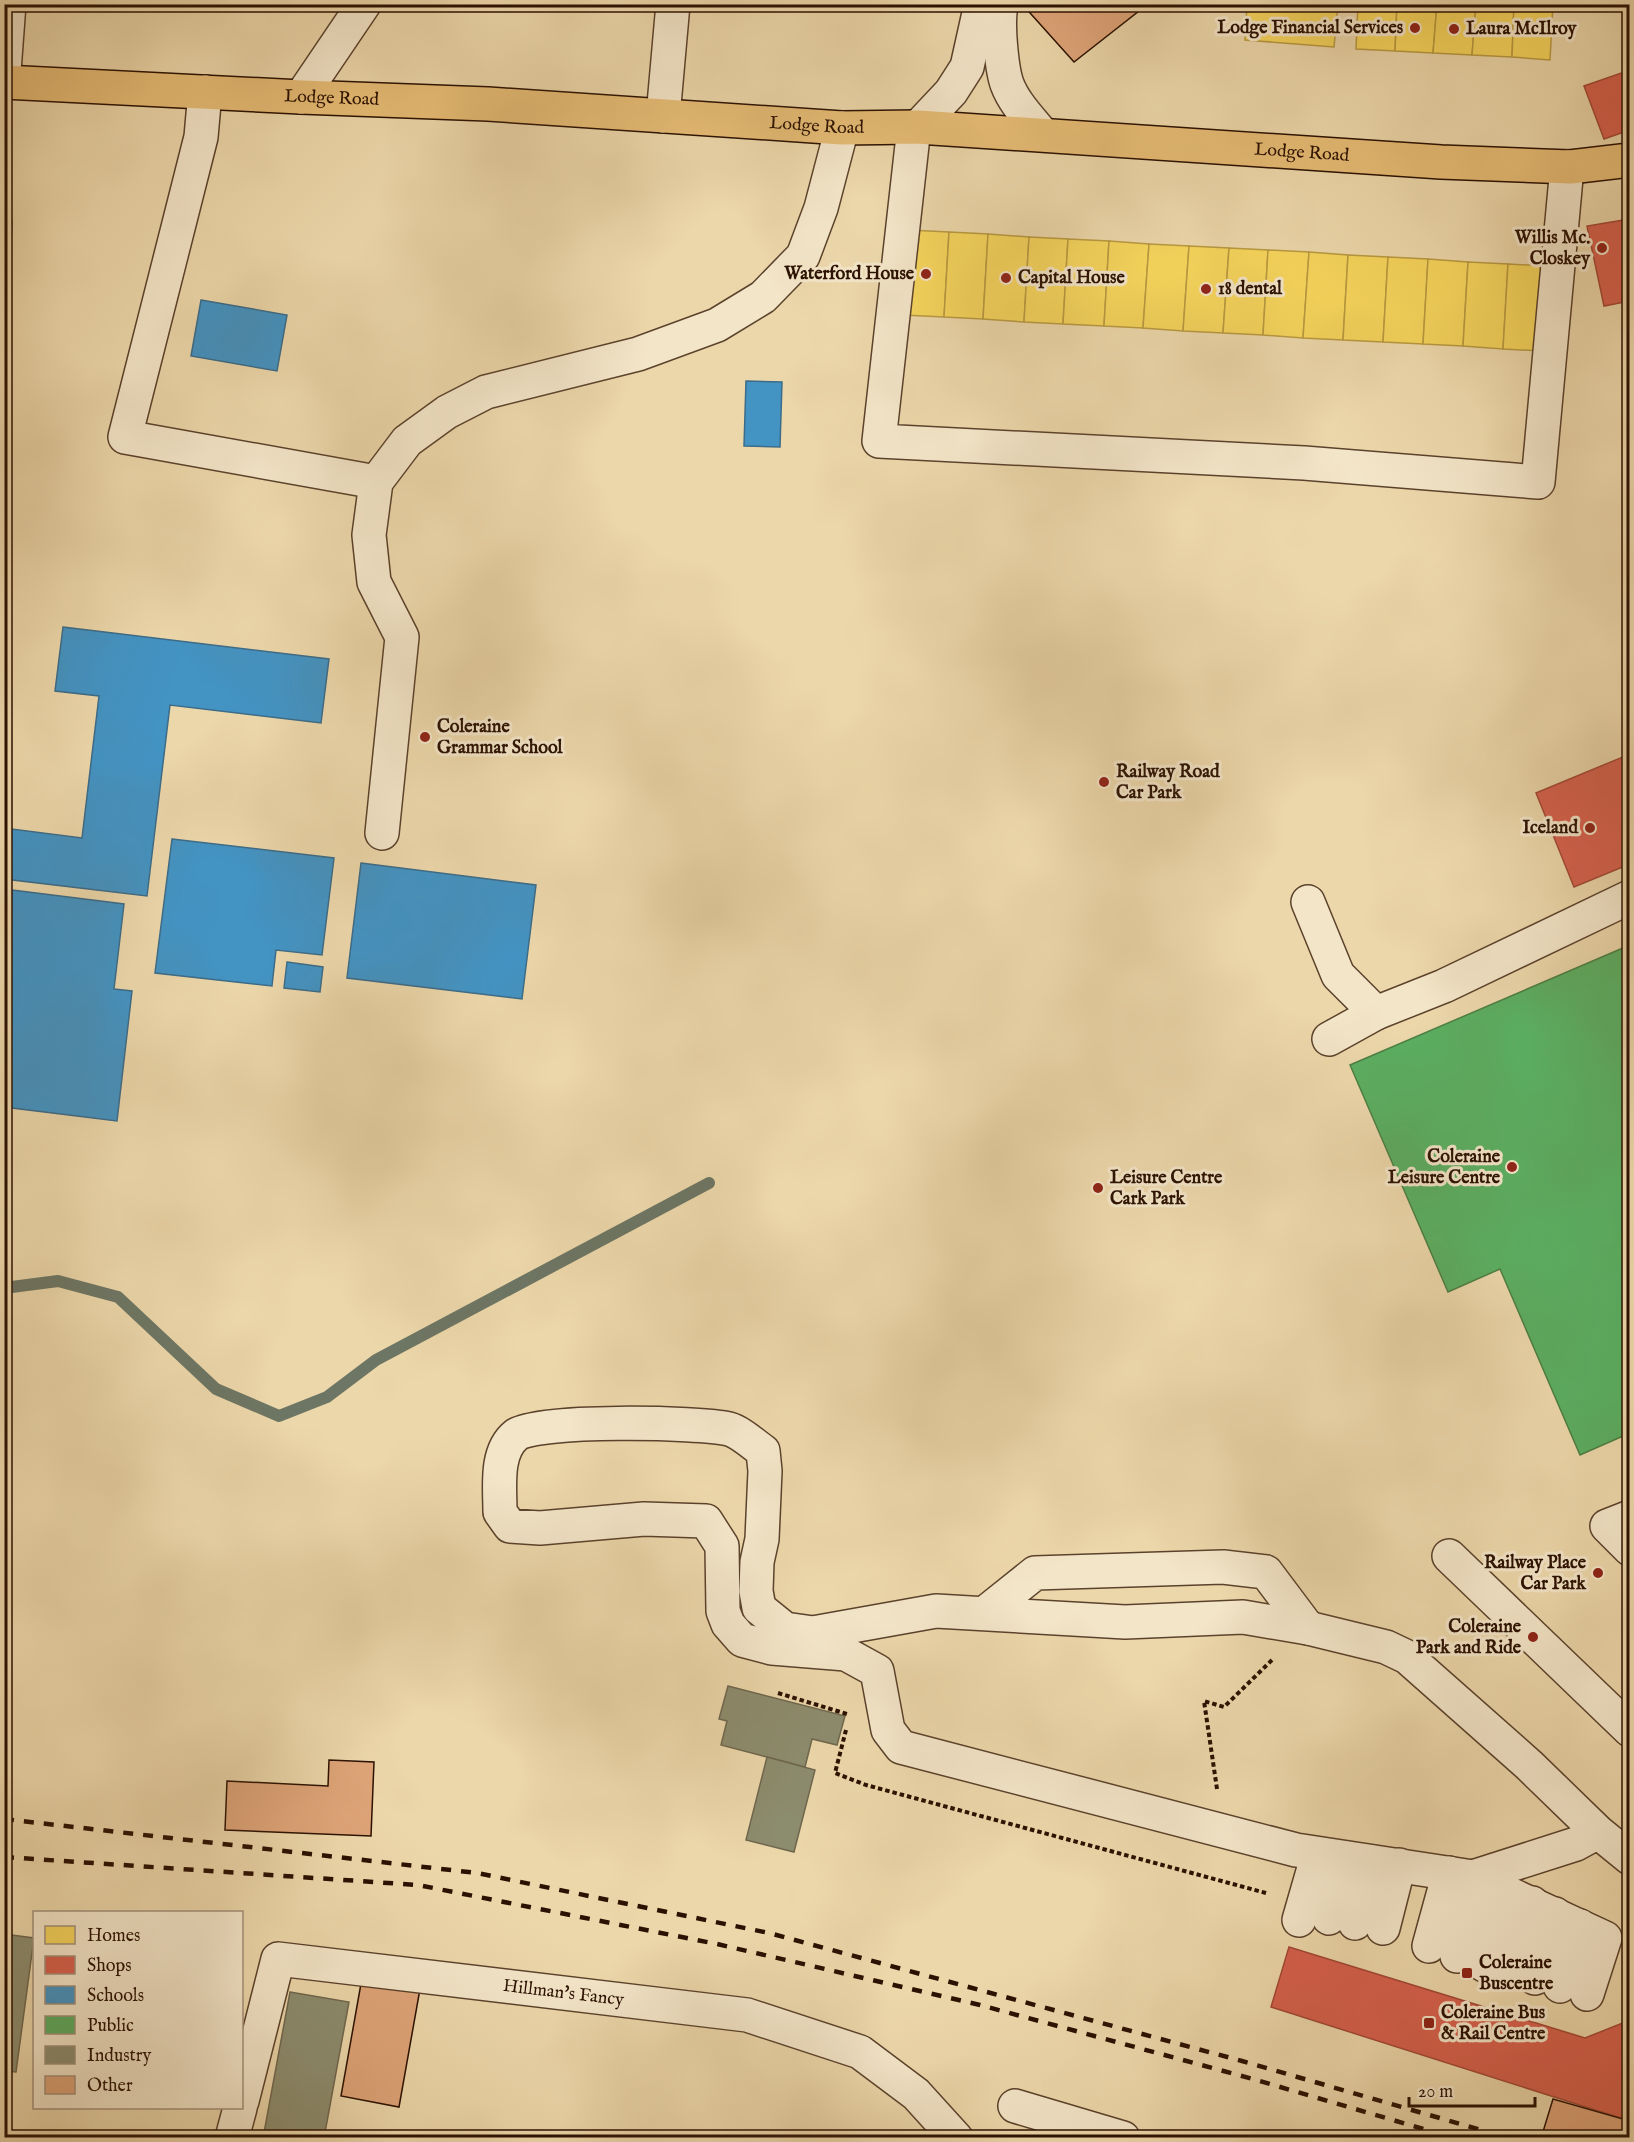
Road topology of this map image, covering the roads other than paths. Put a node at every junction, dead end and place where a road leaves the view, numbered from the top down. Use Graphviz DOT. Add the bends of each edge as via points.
graph roads {
  1 [pos="9,4"];
  2 [pos="364,4"];
  3 [pos="673,4"];
  4 [pos="981,4"];
  5 [pos="1002,4"];
  6 [pos="4,71"];
  7 [pos="4,82"];
  8 [pos="205,92"];
  9 [pos="301,97"];
  10 [pos="663,116"];
  11 [pos="916,127"];
  12 [pos="842,128"];
  13 [pos="1042,135"];
  14 [pos="1629,160"];
  15 [pos="1567,167"];
  16 [pos="376,482"];
  17 [pos="382,833"];
  18 [pos="1629,897"];
  19 [pos="1308,902"];
  20 [pos="1376,1013"];
  21 [pos="1329,1039"];
  22 [pos="1629,1517"];
  23 [pos="1629,1548"];
  24 [pos="1449,1556"];
  25 [pos="986,1613"];
  26 [pos="1308,1628"];
  27 [pos="1629,1730"];
  28 [pos="1598,1832"];
  29 [pos="1629,1858"];
  30 [pos="1453,1883"];
  31 [pos="1445,1952"];
  32 [pos="243,2097"];
  33 [pos="1015,2106"];
  34 [pos="240,2109"];
  35 [pos="232,2138"];
  36 [pos="956,2138"];
  37 [pos="1123,2138"];
  1 -- 6 [label="street"];
  2 -- 9 [label="street"];
  3 -- 10 [label="street"];
  4 -- 11 [label="street" via="967,67 951,92"];
  5 -- 13 [label="street" via="1000,44 1007,84"];
  7 -- 8 [label="main road, Lodge Road"];
  8 -- 9 [label="main road, Lodge Road"];
  8 -- 16 [label="street" via="201,137 125,437"];
  9 -- 10 [label="main road, Lodge Road"];
  10 -- 12 [label="main road, Lodge Road"];
  11 -- 12 [label="main road, Lodge Road"];
  11 -- 13 [label="main road, Lodge Road"];
  11 -- 15 [label="street" via="879,441 1304,463 1538,482"];
  12 -- 16 [label="street" via="821,208 803,256 763,297 717,325 638,354 486,392 447,412 407,441"];
  13 -- 15 [label="main road, Lodge Road"];
  14 -- 15 [label="main road, Lodge Road"];
  16 -- 17 [label="street" via="369,535 374,582 402,637"];
  18 -- 20 [label="street" via="1444,986"];
  19 -- 20 [label="street" via="1338,975"];
  20 -- 21 [label="street"];
  22 -- 23 [label="street" via="1607,1526"];
  24 -- 27 [label="street"];
  25 -- 26 [label="street" via="1125,1622 1243,1617"];
  25 -- 26 [label="street" via="1035,1573 1223,1567 1266,1572"];
  25 -- 30 [label="street" via="936,1611 813,1633 785,1629 759,1608 756,1591 762,1539 764,1451 730,1430 628,1422 535,1428 517,1433 503,1450 500,1512 510,1526 540,1528 644,1519 706,1521 722,1546 723,1611 732,1630 742,1640 771,1648 846,1654 877,1671 888,1730 901,1747"];
  26 -- 28 [label="street" via="1386,1647 1407,1657"];
  28 -- 29 [label="street"];
  28 -- 30 [label="street" via="1576,1844"];
  30 -- 31 [label="street"];
  30 -- 31 [label="street"];
  30 -- 31 [label="street"];
  30 -- 31 [label="street"];
  30 -- 31 [label="street"];
  30 -- 31 [label="street"];
  32 -- 36 [label="street, Hillman's Fancy" via="278,1959 747,2015 861,2052 916,2094"];
  33 -- 37 [label="street"];
  34 -- 35 [label="street"];
}
